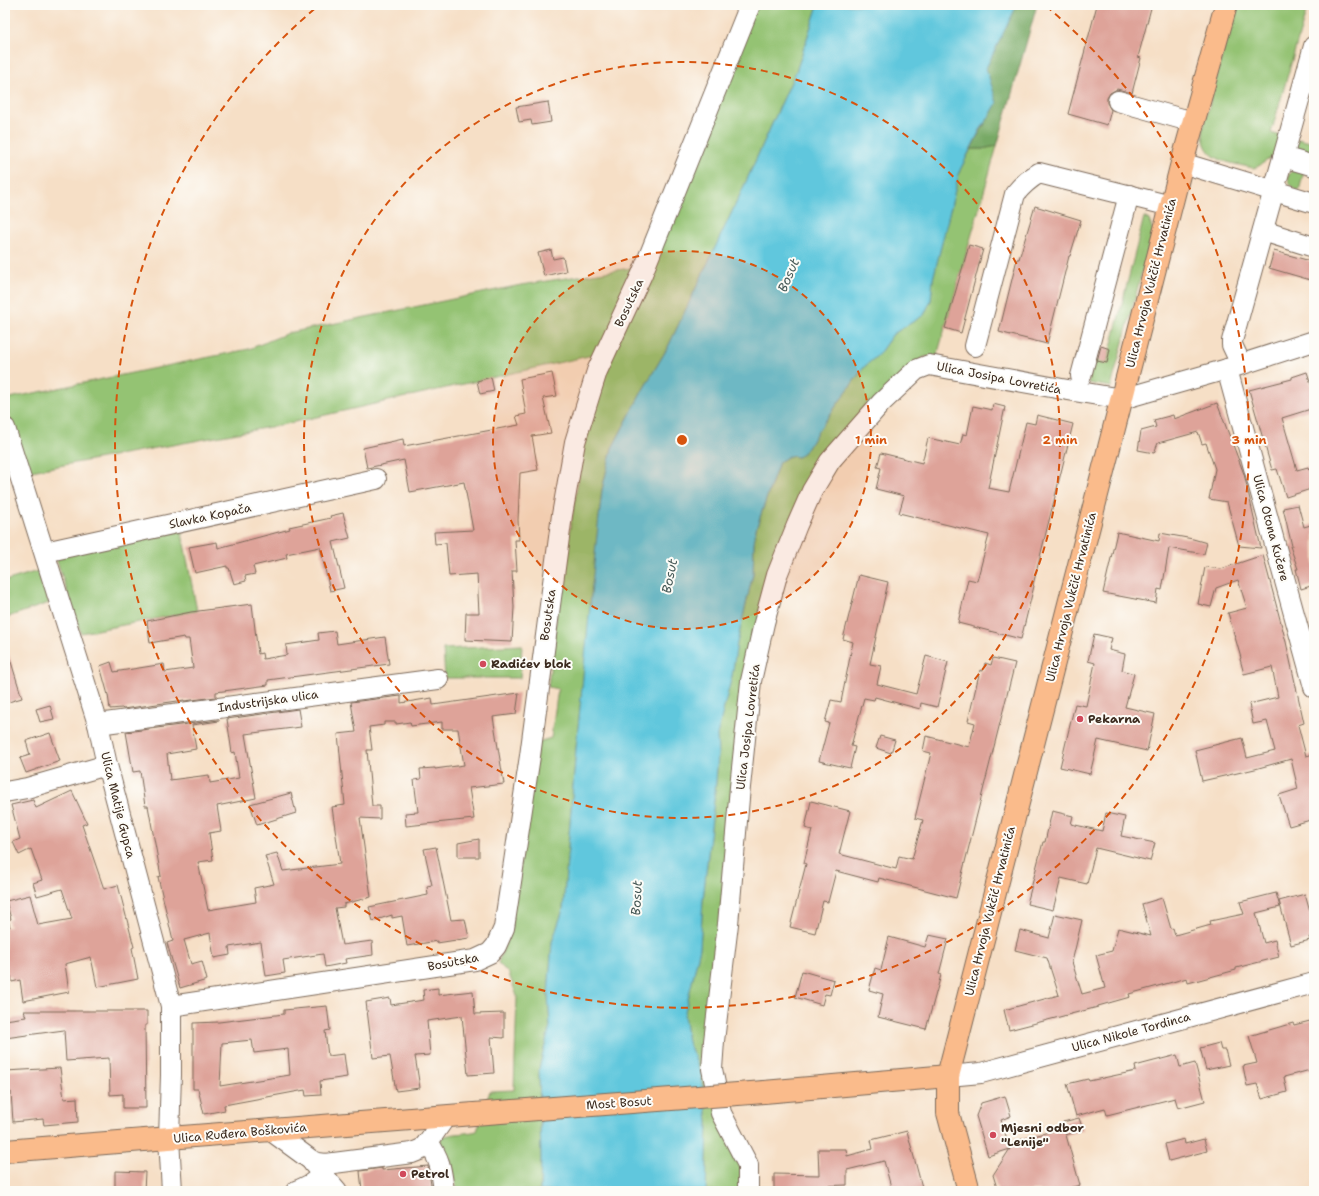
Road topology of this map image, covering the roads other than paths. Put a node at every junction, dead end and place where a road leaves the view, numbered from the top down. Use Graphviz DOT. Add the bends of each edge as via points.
graph roads {
  1 [pos="750,5"];
  2 [pos="1226,5"];
  3 [pos="1314,46"];
  4 [pos="1118,101"];
  5 [pos="1193,122"];
  6 [pos="1283,157"];
  7 [pos="1182,163"];
  8 [pos="1314,166"];
  9 [pos="1273,191"];
  10 [pos="1129,195"];
  11 [pos="1314,203"];
  12 [pos="1171,206"];
  13 [pos="1263,231"];
  14 [pos="1314,246"];
  15 [pos="1314,341"];
  16 [pos="975,346"];
  17 [pos="1234,367"];
  18 [pos="1081,376"];
  19 [pos="1122,399"];
  20 [pos="5,428"];
  21 [pos="376,479"];
  22 [pos="45,552"];
  23 [pos="438,679"];
  24 [pos="1314,687"];
  25 [pos="98,724"];
  26 [pos="107,765"];
  27 [pos="5,792"];
  28 [pos="1314,984"];
  29 [pos="171,1006"];
  30 [pos="948,1076"];
  31 [pos="474,1114"];
  32 [pos="446,1116"];
  33 [pos="270,1130"];
  34 [pos="169,1138"];
  35 [pos="428,1142"];
  36 [pos="5,1151"];
  37 [pos="319,1166"];
  38 [pos="172,1191"];
  39 [pos="296,1191"];
  40 [pos="337,1191"];
  41 [pos="444,1191"];
  42 [pos="748,1191"];
  43 [pos="969,1191"];
  1 -- 29 [label="street, Bosutska" via="642,274 597,371 574,442 504,928 496,946 490,953 475,960"];
  2 -- 5 [label="main road, Ulica Hrvoja Vukčić Hrvatinića"];
  3 -- 6 [label="street, Ulica Otona Kučere"];
  4 -- 5 [label="street"];
  5 -- 7 [label="main road, Ulica Hrvoja Vukčić Hrvatinića"];
  6 -- 8 [label="street"];
  6 -- 9 [label="street, Ulica Otona Kučere"];
  7 -- 9 [label="street"];
  7 -- 12 [label="main road, Ulica Hrvoja Vukčić Hrvatinića"];
  9 -- 11 [label="street"];
  9 -- 13 [label="street, Ulica Otona Kučere"];
  10 -- 12 [label="street"];
  10 -- 16 [label="street" via="1039,172 1020,186 1012,204"];
  10 -- 18 [label="street"];
  12 -- 19 [label="main road, Ulica Hrvoja Vukčić Hrvatinića"];
  13 -- 14 [label="street"];
  13 -- 17 [label="street, Ulica Otona Kučere" via="1232,341"];
  15 -- 17 [label="street"];
  17 -- 19 [label="street"];
  17 -- 24 [label="street, Ulica Otona Kučere"];
  19 -- 30 [label="main road, Ulica Hrvoja Vukčić Hrvatinića"];
  19 -- 42 [label="street, Ulica Josipa Lovretića" via="929,365 916,370 881,402 830,461 812,491 777,575 751,681 714,1041 712,1069 722,1113 748,1165"];
  20 -- 22 [label="street, Ulica Matije Gupca"];
  21 -- 22 [label="street, Slavka Kopača"];
  22 -- 25 [label="street, Ulica Matije Gupca"];
  23 -- 25 [label="street, Industrijska ulica"];
  25 -- 26 [label="street, Ulica Matije Gupca"];
  26 -- 27 [label="street"];
  26 -- 29 [label="street, Ulica Matije Gupca"];
  28 -- 30 [label="street, Ulica Nikole Tordinca" via="981,1073"];
  29 -- 34 [label="street, Ulica Matije Gupca"];
  30 -- 31 [label="main road, Most Bosut, bridge"];
  30 -- 43 [label="main road, Ulica Hrvoja Vukčić Hrvatinića" via="948,1113"];
  31 -- 32 [label="main road, Ulica Ruđera Boškovića"];
  32 -- 33 [label="main road, Ulica Ruđera Boškovića"];
  32 -- 35 [label="street"];
  33 -- 34 [label="main road, Ulica Ruđera Boškovića"];
  33 -- 37 [label="street"];
  34 -- 36 [label="main road, Ulica Ruđera Boškovića"];
  34 -- 38 [label="street, Ulica Matije Gupca"];
  35 -- 37 [label="street" via="422,1149 412,1153"];
  35 -- 41 [label="street" via="441,1166"];
  37 -- 39 [label="street" via="313,1184"];
  37 -- 40 [label="street"];
}
